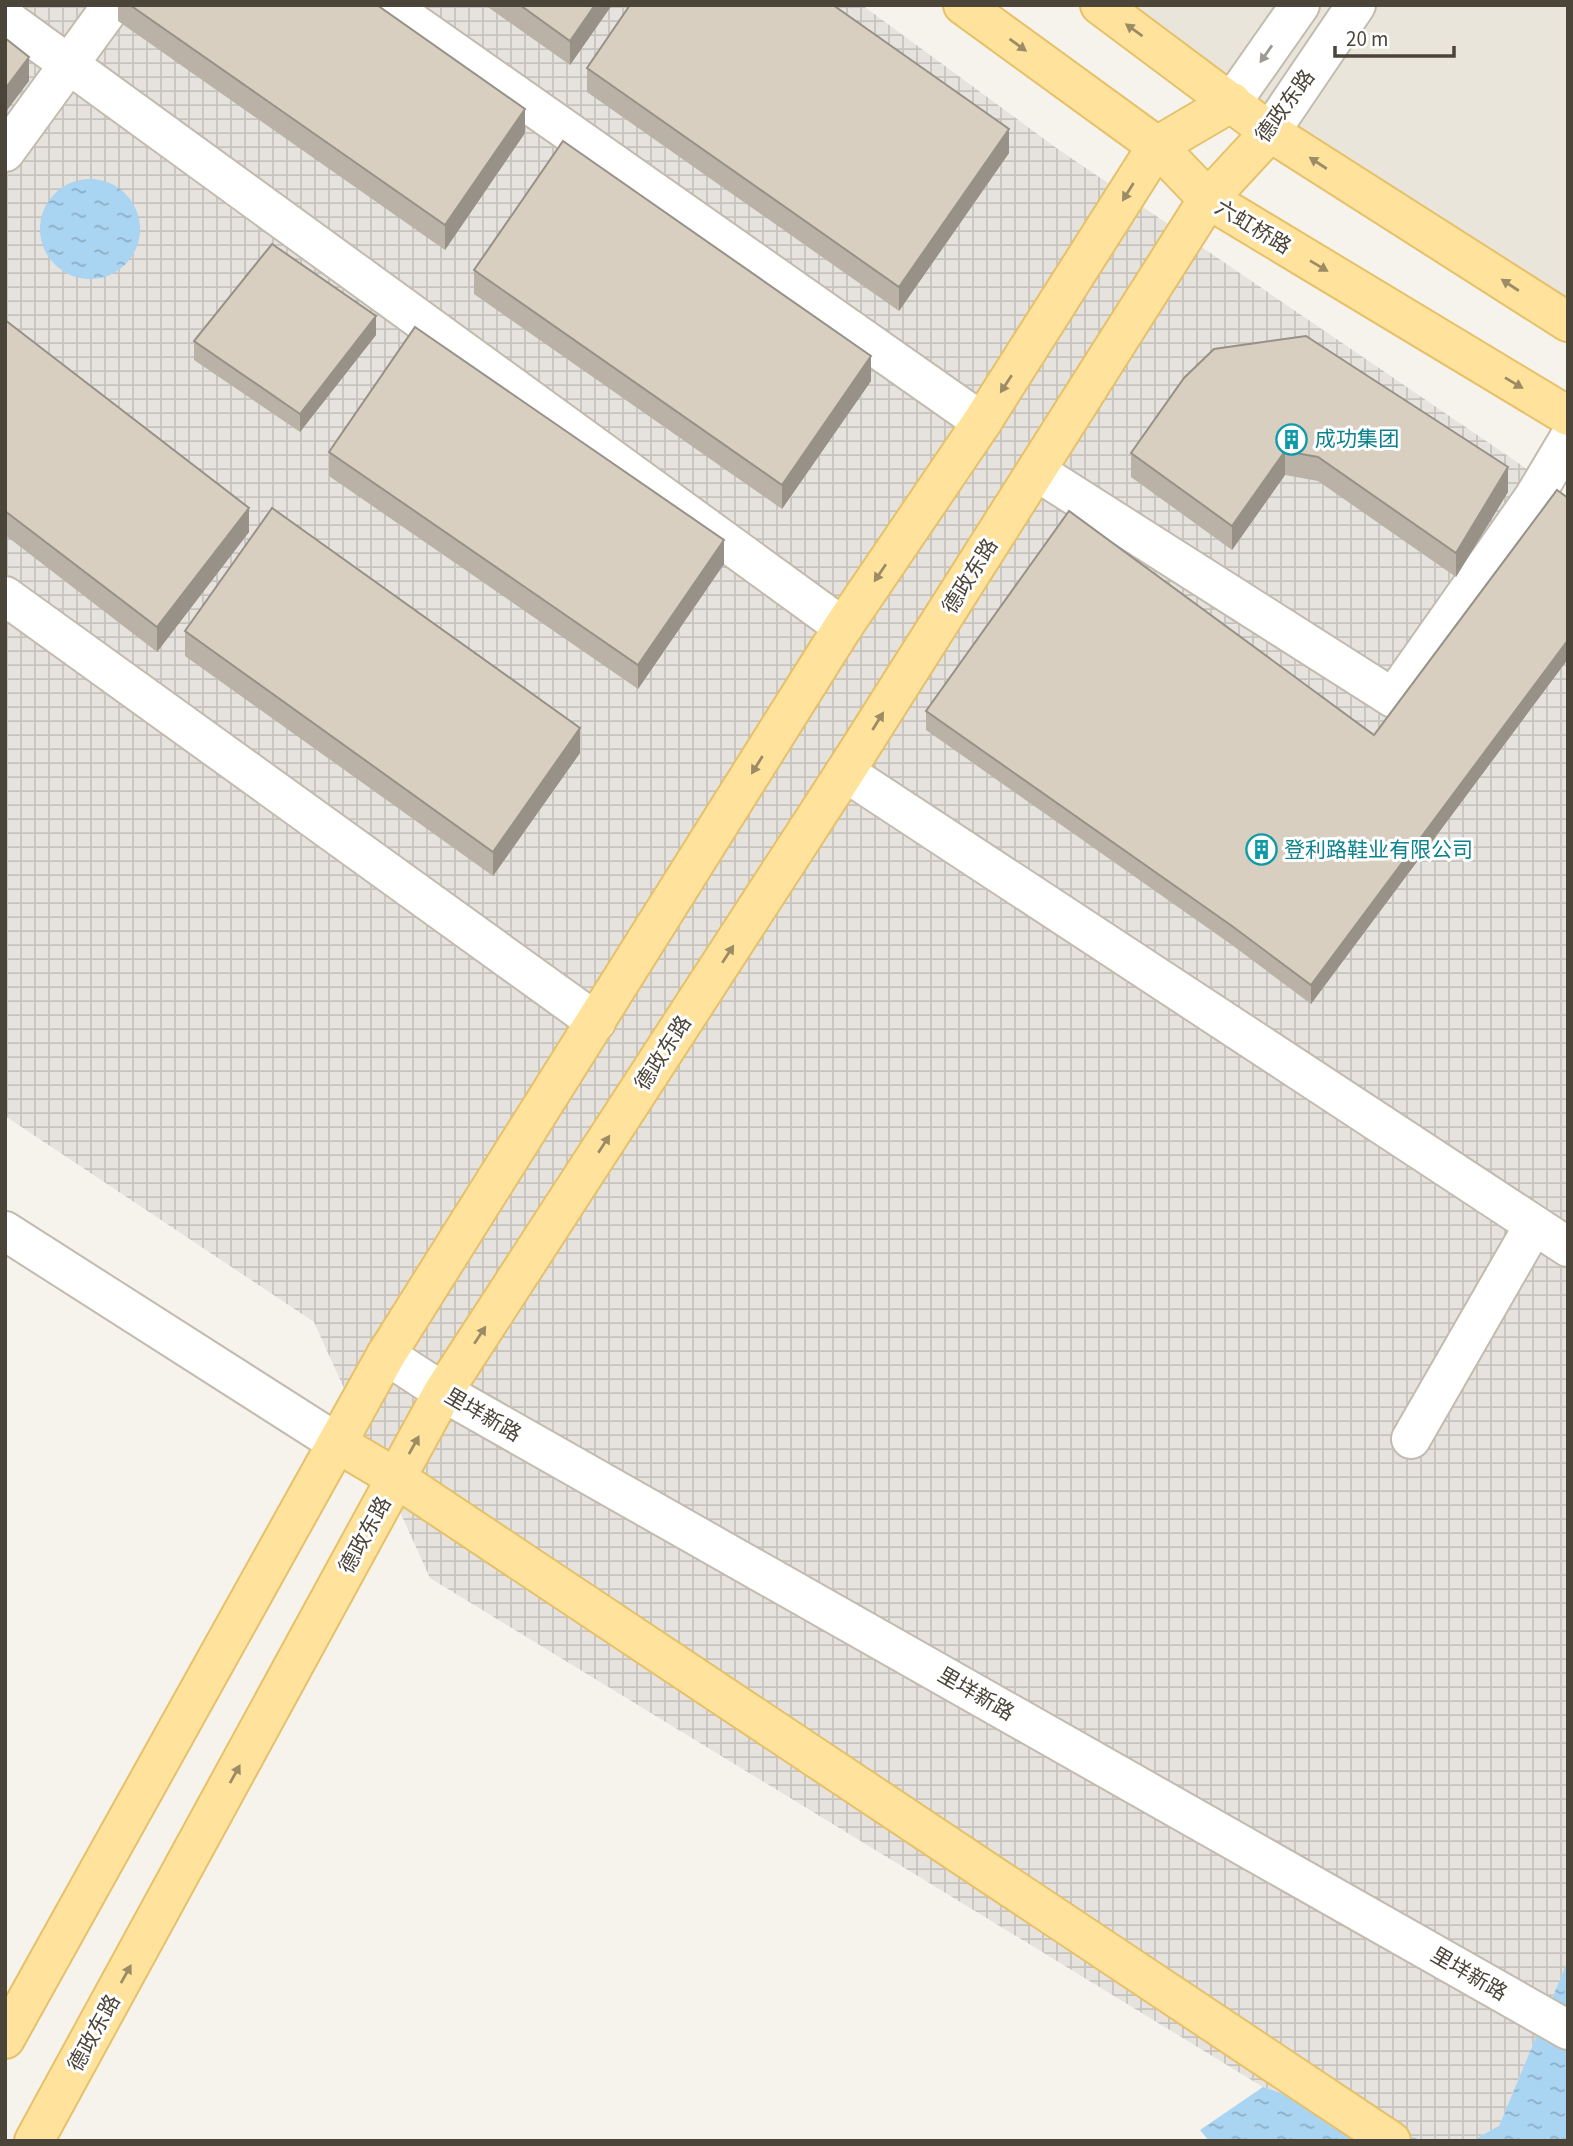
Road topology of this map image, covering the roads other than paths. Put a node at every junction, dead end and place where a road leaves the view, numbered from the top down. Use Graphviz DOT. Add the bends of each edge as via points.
graph roads {
  1 [pos="112,5"];
  2 [pos="388,5"];
  3 [pos="963,5"];
  4 [pos="1100,5"];
  5 [pos="1300,5"];
  6 [pos="1356,5"];
  7 [pos="5,18"];
  8 [pos="68,65"];
  9 [pos="1232,102"];
  10 [pos="1270,132"];
  11 [pos="1157,146"];
  12 [pos="5,152"];
  13 [pos="1208,199"];
  14 [pos="1568,322"];
  15 [pos="1568,415"];
  16 [pos="982,422"];
  17 [pos="1568,440"];
  18 [pos="1036,471"];
  19 [pos="5,596"];
  20 [pos="843,627"];
  21 [pos="845,772"];
  22 [pos="596,1022"];
  23 [pos="1534,1225"];
  24 [pos="5,1231"];
  25 [pos="1568,1247"];
  26 [pos="386,1355"];
  27 [pos="443,1392"];
  28 [pos="1411,1439"];
  29 [pos="337,1443"];
  30 [pos="396,1478"];
  31 [pos="1558,2024"];
  32 [pos="5,2039"];
  33 [pos="1389,2139"];
  34 [pos="34,2141"];
  1 -- 8 [label="street"];
  2 -- 16 [label="street"];
  3 -- 11 [label="main road, 六虹桥路, one-way"];
  9 -- 4 [label="main road, one-way"];
  5 -- 9 [label="street, one-way"];
  6 -- 10 [label="street, 德政东路"];
  7 -- 8 [label="street"];
  8 -- 12 [label="street"];
  8 -- 20 [label="street"];
  9 -- 10 [label="main road"];
  9 -- 11 [label="main road"];
  10 -- 13 [label="main road, 德政东路"];
  14 -- 10 [label="main road, one-way"];
  11 -- 13 [label="main road, 六虹桥路"];
  11 -- 16 [label="main road, one-way"];
  13 -- 15 [label="main road, 六虹桥路, one-way"];
  13 -- 18 [label="main road, 德政东路"];
  16 -- 20 [label="main road, one-way"];
  17 -- 18 [label="street" via="1393,698"];
  21 -- 18 [label="main road, 德政东路, one-way"];
  19 -- 22 [label="street"];
  20 -- 22 [label="main road, one-way"];
  21 -- 23 [label="street"];
  27 -- 21 [label="main road, 德政东路, one-way"];
  22 -- 26 [label="main road"];
  23 -- 25 [label="street"];
  23 -- 28 [label="street"];
  24 -- 29 [label="street"];
  26 -- 27 [label="street, 里垟新路"];
  26 -- 29 [label="main road"];
  30 -- 27 [label="main road, 德政东路, one-way"];
  27 -- 31 [label="street, 里垟新路"];
  29 -- 30 [label="main road"];
  29 -- 32 [label="main road"];
  30 -- 33 [label="main road"];
  34 -- 30 [label="main road, 德政东路, one-way"];
}
